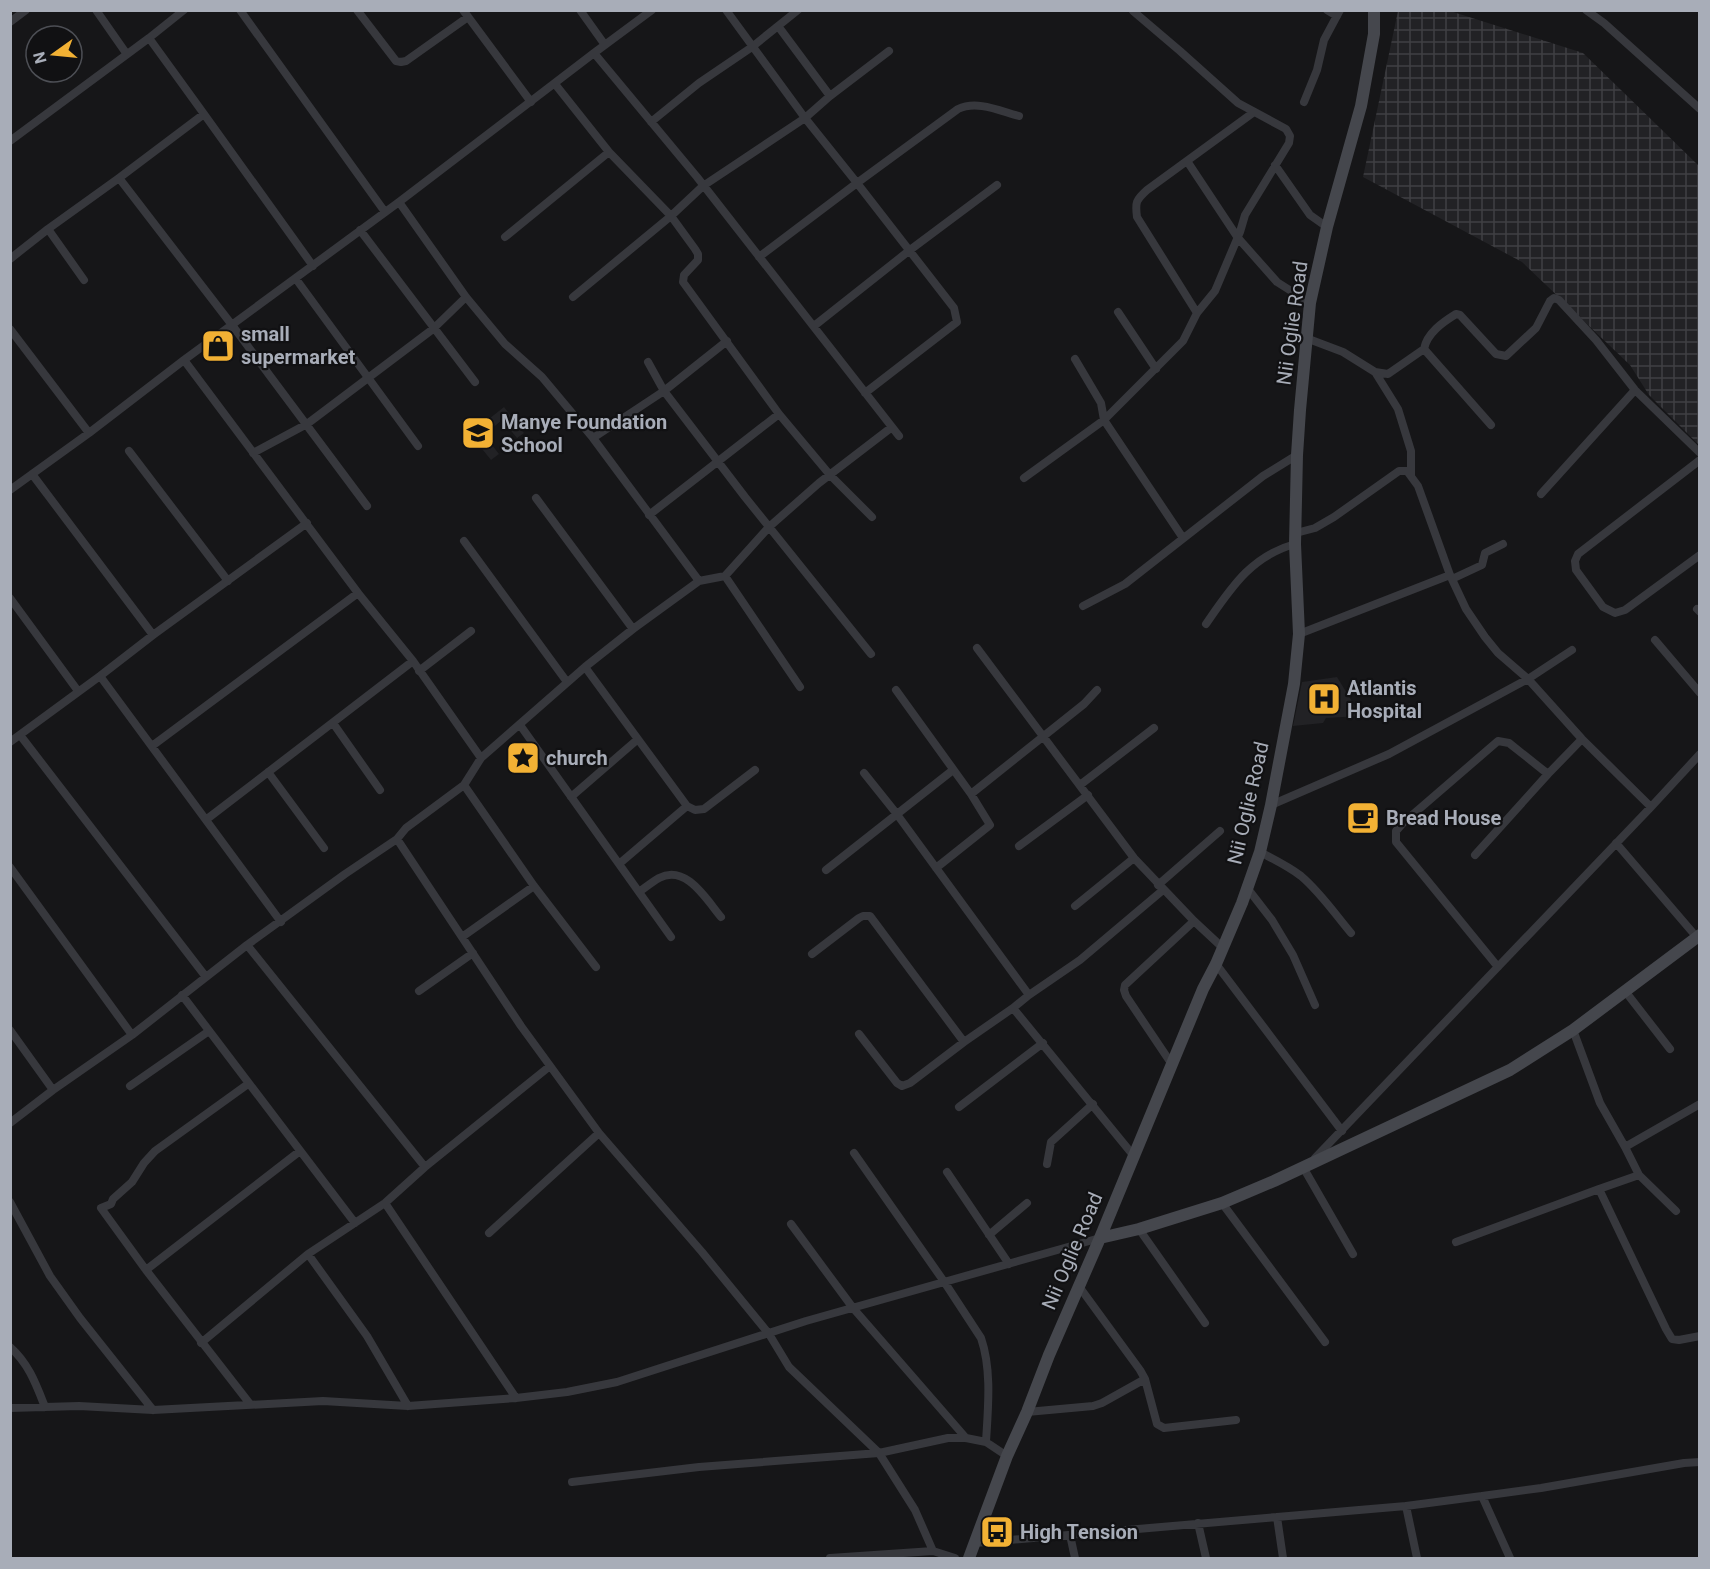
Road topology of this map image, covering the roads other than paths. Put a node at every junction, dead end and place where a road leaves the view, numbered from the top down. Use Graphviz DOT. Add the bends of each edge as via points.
graph roads {
  1 [pos="27,10"];
  2 [pos="96,10"];
  3 [pos="184,10"];
  4 [pos="240,10"];
  5 [pos="357,10"];
  6 [pos="580,10"];
  7 [pos="652,10"];
  8 [pos="726,10"];
  9 [pos="798,10"];
  10 [pos="1327,10"];
  11 [pos="1374,10"];
  12 [pos="1586,10"];
  13 [pos="1133,11"];
  14 [pos="1338,13"];
  15 [pos="465,14"];
  16 [pos="12,18"];
  17 [pos="778,26"];
  18 [pos="149,38"];
  19 [pos="605,45"];
  20 [pos="752,47"];
  21 [pos="889,51"];
  22 [pos="126,53"];
  23 [pos="594,53"];
  24 [pos="555,84"];
  25 [pos="830,96"];
  26 [pos="531,102"];
  27 [pos="1304,102"];
  28 [pos="1700,109"];
  29 [pos="1254,112"];
  30 [pos="204,114"];
  31 [pos="1019,116"];
  32 [pos="805,118"];
  33 [pos="651,122"];
  34 [pos="10,141"];
  35 [pos="609,152"];
  36 [pos="1187,161"];
  37 [pos="1275,165"];
  38 [pos="119,178"];
  39 [pos="857,183"];
  40 [pos="998,185"];
  41 [pos="704,186"];
  42 [pos="399,202"];
  43 [pos="385,212"];
  44 [pos="671,216"];
  45 [pos="1328,227"];
  46 [pos="48,229"];
  47 [pos="360,230"];
  48 [pos="506,237"];
  49 [pos="1238,238"];
  50 [pos="910,250"];
  51 [pos="759,257"];
  52 [pos="10,259"];
  53 [pos="313,266"];
  54 [pos="296,279"];
  55 [pos="84,280"];
  56 [pos="466,297"];
  57 [pos="573,297"];
  58 [pos="1310,303"];
  59 [pos="1118,312"];
  60 [pos="1197,313"];
  61 [pos="232,325"];
  62 [pos="814,326"];
  63 [pos="10,328"];
  64 [pos="433,328"];
  65 [pos="1306,338"];
  66 [pos="727,341"];
  67 [pos="1424,349"];
  68 [pos="1075,359"];
  69 [pos="184,360"];
  70 [pos="648,362"];
  71 [pos="1156,369"];
  72 [pos="1375,372"];
  73 [pos="368,377"];
  74 [pos="475,382"];
  75 [pos="1635,390"];
  76 [pos="664,391"];
  77 [pos="865,393"];
  78 [pos="779,414"];
  79 [pos="1104,420"];
  80 [pos="307,424"];
  81 [pos="1491,425"];
  82 [pos="892,427"];
  83 [pos="89,433"];
  84 [pos="898,436"];
  85 [pos="592,438"];
  86 [pos="418,446"];
  87 [pos="129,452"];
  88 [pos="254,453"];
  89 [pos="1700,453"];
  90 [pos="1297,455"];
  91 [pos="717,460"];
  92 [pos="1700,460"];
  93 [pos="32,474"];
  94 [pos="830,475"];
  95 [pos="1411,475"];
  96 [pos="1024,478"];
  97 [pos="10,490"];
  98 [pos="1541,494"];
  99 [pos="536,498"];
  100 [pos="367,506"];
  101 [pos="649,515"];
  102 [pos="872,517"];
  103 [pos="307,523"];
  104 [pos="769,526"];
  105 [pos="1183,538"];
  106 [pos="1296,538"];
  107 [pos="464,541"];
  108 [pos="1503,544"];
  109 [pos="1700,555"];
  110 [pos="724,576"];
  111 [pos="1451,577"];
  112 [pos="228,581"];
  113 [pos="699,581"];
  114 [pos="358,592"];
  115 [pos="10,598"];
  116 [pos="1083,606"];
  117 [pos="1206,624"];
  118 [pos="633,629"];
  119 [pos="471,631"];
  120 [pos="1299,634"];
  121 [pos="153,635"];
  122 [pos="1655,640"];
  123 [pos="976,648"];
  124 [pos="1572,650"];
  125 [pos="871,654"];
  126 [pos="413,661"];
  127 [pos="585,667"];
  128 [pos="419,670"];
  129 [pos="100,676"];
  130 [pos="1528,679"];
  131 [pos="567,682"];
  132 [pos="800,687"];
  133 [pos="896,690"];
  134 [pos="1096,690"];
  135 [pos="78,691"];
  136 [pos="1700,693"];
  137 [pos="333,723"];
  138 [pos="520,724"];
  139 [pos="1154,728"];
  140 [pos="20,735"];
  141 [pos="1044,737"];
  142 [pos="638,739"];
  143 [pos="1582,739"];
  144 [pos="10,742"];
  145 [pos="152,746"];
  146 [pos="1700,754"];
  147 [pos="481,758"];
  148 [pos="755,770"];
  149 [pos="953,770"];
  150 [pos="268,772"];
  151 [pos="864,773"];
  152 [pos="1548,774"];
  153 [pos="464,785"];
  154 [pos="1080,785"];
  155 [pos="380,790"];
  156 [pos="971,794"];
  157 [pos="1088,795"];
  158 [pos="572,797"];
  159 [pos="1271,805"];
  160 [pos="687,806"];
  161 [pos="1651,807"];
  162 [pos="896,813"];
  163 [pos="207,819"];
  164 [pos="1220,831"];
  165 [pos="397,839"];
  166 [pos="1616,843"];
  167 [pos="1019,846"];
  168 [pos="324,848"];
  169 [pos="1260,852"];
  170 [pos="1475,855"];
  171 [pos="1134,858"];
  172 [pos="619,864"];
  173 [pos="10,867"];
  174 [pos="936,868"];
  175 [pos="826,870"];
  176 [pos="534,886"];
  177 [pos="1161,887"];
  178 [pos="1248,889"];
  179 [pos="639,892"];
  180 [pos="1075,906"];
  181 [pos="721,917"];
  182 [pos="1194,921"];
  183 [pos="281,922"];
  184 [pos="1351,933"];
  185 [pos="462,937"];
  186 [pos="671,937"];
  187 [pos="1698,938"];
  188 [pos="247,945"];
  189 [pos="1223,948"];
  190 [pos="473,953"];
  191 [pos="812,954"];
  192 [pos="1216,964"];
  193 [pos="596,967"];
  194 [pos="1498,967"];
  195 [pos="206,976"];
  196 [pos="419,991"];
  197 [pos="1625,991"];
  198 [pos="1029,994"];
  199 [pos="182,995"];
  200 [pos="1315,1005"];
  201 [pos="1013,1008"];
  202 [pos="10,1030"];
  203 [pos="1572,1030"];
  204 [pos="209,1031"];
  205 [pos="859,1034"];
  206 [pos="132,1035"];
  207 [pos="964,1042"];
  208 [pos="1043,1043"];
  209 [pos="1670,1049"];
  210 [pos="1171,1063"];
  211 [pos="550,1066"];
  212 [pos="248,1083"];
  213 [pos="130,1086"];
  214 [pos="53,1090"];
  215 [pos="1092,1104"];
  216 [pos="1700,1104"];
  217 [pos="959,1107"];
  218 [pos="10,1123"];
  219 [pos="1342,1131"];
  220 [pos="599,1133"];
  221 [pos="1625,1147"];
  222 [pos="300,1151"];
  223 [pos="854,1153"];
  224 [pos="1133,1155"];
  225 [pos="1047,1164"];
  226 [pos="1307,1165"];
  227 [pos="425,1167"];
  228 [pos="947,1172"];
  229 [pos="1639,1175"];
  230 [pos="1599,1189"];
  231 [pos="10,1202"];
  232 [pos="385,1203"];
  233 [pos="1027,1203"];
  234 [pos="1221,1203"];
  235 [pos="1676,1211"];
  236 [pos="355,1223"];
  237 [pos="791,1224"];
  238 [pos="1139,1229"];
  239 [pos="489,1233"];
  240 [pos="989,1234"];
  241 [pos="1100,1238"];
  242 [pos="1456,1242"];
  243 [pos="308,1254"];
  244 [pos="1353,1254"];
  245 [pos="1009,1264"];
  246 [pos="146,1270"];
  247 [pos="945,1282"];
  248 [pos="1078,1285"];
  249 [pos="853,1308"];
  250 [pos="1205,1323"];
  251 [pos="769,1334"];
  252 [pos="1700,1336"];
  253 [pos="1325,1342"];
  254 [pos="201,1343"];
  255 [pos="10,1347"];
  256 [pos="1145,1379"];
  257 [pos="516,1398"];
  258 [pos="250,1404"];
  259 [pos="408,1406"];
  260 [pos="45,1407"];
  261 [pos="10,1408"];
  262 [pos="153,1410"];
  263 [pos="1028,1412"];
  264 [pos="1236,1420"];
  265 [pos="966,1438"];
  266 [pos="986,1442"];
  267 [pos="879,1453"];
  268 [pos="1007,1456"];
  269 [pos="1700,1462"];
  270 [pos="572,1482"];
  271 [pos="1482,1496"];
  272 [pos="1406,1506"];
  273 [pos="1277,1517"];
  274 [pos="1198,1523"];
  275 [pos="1070,1535"];
  276 [pos="975,1543"];
  277 [pos="933,1551"];
  278 [pos="830,1558"];
  279 [pos="955,1558"];
  280 [pos="969,1558"];
  281 [pos="1075,1558"];
  282 [pos="1206,1558"];
  283 [pos="1283,1558"];
  284 [pos="1417,1558"];
  285 [pos="1510,1558"];
  1 -- 16 [label="street"];
  2 -- 22 [label="street"];
  3 -- 18 [label="street"];
  4 -- 43 [label="street"];
  5 -- 15 [label="street" via="401,62"];
  6 -- 19 [label="street"];
  7 -- 19 [label="street"];
  8 -- 20 [label="street"];
  9 -- 17 [label="street"];
  10 -- 14 [label="street"];
  11 -- 45 [label="street, Nii Oglie Road" via="1374,34 1361,106"];
  12 -- 28 [label="street"];
  13 -- 29 [label="street" via="1238,103"];
  14 -- 27 [label="street" via="1324,40"];
  15 -- 26 [label="street"];
  17 -- 20 [label="street"];
  17 -- 25 [label="street"];
  18 -- 22 [label="street"];
  18 -- 30 [label="street"];
  19 -- 23 [label="street"];
  20 -- 32 [label="street"];
  20 -- 33 [label="street"];
  21 -- 25 [label="street"];
  22 -- 34 [label="street"];
  23 -- 24 [label="street"];
  23 -- 33 [label="street"];
  24 -- 26 [label="street"];
  24 -- 35 [label="street"];
  25 -- 32 [label="street"];
  26 -- 42 [label="street"];
  29 -- 36 [label="street"];
  29 -- 37 [label="street" via="1286,129 1290,136"];
  30 -- 38 [label="street"];
  30 -- 53 [label="street"];
  31 -- 39 [label="street" via="966,105"];
  32 -- 39 [label="street"];
  32 -- 41 [label="street"];
  33 -- 41 [label="street"];
  35 -- 44 [label="street"];
  35 -- 48 [label="street"];
  36 -- 49 [label="street"];
  36 -- 60 [label="street" via="1147,190 1135,205 1137,217"];
  37 -- 45 [label="street" via="1310,214"];
  37 -- 49 [label="street" via="1245,215"];
  38 -- 46 [label="street"];
  38 -- 61 [label="street"];
  39 -- 50 [label="street"];
  39 -- 51 [label="street"];
  40 -- 50 [label="street"];
  41 -- 44 [label="street"];
  41 -- 51 [label="street"];
  42 -- 43 [label="street"];
  42 -- 56 [label="street"];
  43 -- 47 [label="street"];
  44 -- 57 [label="street"];
  44 -- 66 [label="street" via="698,254 683,282"];
  45 -- 58 [label="street, Nii Oglie Road"];
  46 -- 52 [label="street"];
  46 -- 55 [label="street"];
  47 -- 53 [label="street"];
  47 -- 64 [label="street"];
  49 -- 58 [label="street" via="1277,282"];
  49 -- 60 [label="street" via="1215,291"];
  50 -- 62 [label="street"];
  50 -- 77 [label="street" via="954,308 957,322"];
  51 -- 62 [label="street"];
  53 -- 54 [label="street"];
  54 -- 61 [label="street"];
  54 -- 73 [label="street"];
  56 -- 64 [label="street"];
  56 -- 85 [label="street" via="505,344 542,377"];
  58 -- 65 [label="street, Nii Oglie Road"];
  59 -- 71 [label="street"];
  60 -- 71 [label="street" via="1183,340"];
  61 -- 69 [label="street"];
  61 -- 80 [label="street"];
  62 -- 77 [label="street"];
  63 -- 83 [label="street"];
  64 -- 73 [label="street"];
  64 -- 74 [label="street"];
  65 -- 72 [label="street" via="1343,352"];
  65 -- 90 [label="street, Nii Oglie Road"];
  66 -- 76 [label="street"];
  66 -- 78 [label="street"];
  67 -- 72 [label="street" via="1388,374"];
  67 -- 75 [label="street" via="1432,333 1456,314 1496,354 1506,356 1536,327 1554,298 1572,312"];
  67 -- 81 [label="street"];
  68 -- 79 [label="street" via="1101,403"];
  69 -- 83 [label="street"];
  69 -- 88 [label="street"];
  70 -- 76 [label="street"];
  71 -- 79 [label="street"];
  72 -- 95 [label="street" via="1398,409 1411,451"];
  73 -- 80 [label="street"];
  73 -- 86 [label="street"];
  75 -- 89 [label="street"];
  75 -- 98 [label="street"];
  76 -- 85 [label="street"];
  76 -- 91 [label="street"];
  77 -- 82 [label="street"];
  78 -- 91 [label="street"];
  78 -- 94 [label="street"];
  79 -- 96 [label="street"];
  79 -- 105 [label="street"];
  80 -- 88 [label="street"];
  80 -- 100 [label="street"];
  82 -- 84 [label="street"];
  82 -- 94 [label="street"];
  83 -- 93 [label="street"];
  85 -- 101 [label="street"];
  87 -- 112 [label="street"];
  88 -- 103 [label="street"];
  90 -- 105 [label="street" via="1263,476"];
  90 -- 106 [label="street, Nii Oglie Road"];
  91 -- 101 [label="street"];
  91 -- 104 [label="street"];
  92 -- 109 [label="street" via="1578,554 1575,561 1576,570 1603,607 1615,613 1625,610"];
  93 -- 97 [label="street"];
  93 -- 121 [label="street"];
  94 -- 102 [label="street"];
  94 -- 104 [label="street"];
  95 -- 106 [label="street" via="1400,471 1334,518"];
  95 -- 111 [label="street"];
  99 -- 118 [label="street"];
  101 -- 113 [label="street"];
  103 -- 112 [label="street"];
  103 -- 114 [label="street"];
  104 -- 110 [label="street"];
  104 -- 125 [label="street"];
  105 -- 116 [label="street" via="1125,584"];
  106 -- 117 [label="street" via="1260,559 1230,589"];
  106 -- 120 [label="street, Nii Oglie Road"];
  107 -- 131 [label="street"];
  108 -- 111 [label="street" via="1485,553 1482,565"];
  110 -- 113 [label="street"];
  110 -- 132 [label="street"];
  111 -- 120 [label="street"];
  111 -- 130 [label="street" via="1485,637"];
  112 -- 121 [label="street"];
  113 -- 118 [label="street"];
  114 -- 126 [label="street"];
  114 -- 145 [label="street"];
  115 -- 135 [label="street"];
  118 -- 127 [label="street"];
  119 -- 128 [label="street"];
  120 -- 159 [label="street, Nii Oglie Road" via="1294,684"];
  121 -- 129 [label="street"];
  122 -- 136 [label="street"];
  123 -- 141 [label="street"];
  124 -- 130 [label="street"];
  126 -- 128 [label="street"];
  126 -- 137 [label="street"];
  127 -- 131 [label="street"];
  127 -- 142 [label="street"];
  128 -- 147 [label="street"];
  129 -- 135 [label="street"];
  129 -- 145 [label="street"];
  130 -- 143 [label="street"];
  130 -- 159 [label="street" via="1389,754"];
  131 -- 138 [label="street"];
  133 -- 149 [label="street"];
  134 -- 141 [label="street" via="1084,705"];
  135 -- 140 [label="street"];
  137 -- 150 [label="street"];
  137 -- 155 [label="street"];
  138 -- 147 [label="street"];
  138 -- 158 [label="street"];
  139 -- 154 [label="street"];
  140 -- 144 [label="street"];
  140 -- 195 [label="street"];
  141 -- 154 [label="street"];
  141 -- 156 [label="street"];
  142 -- 158 [label="street"];
  142 -- 160 [label="street"];
  143 -- 152 [label="street"];
  143 -- 161 [label="street"];
  145 -- 163 [label="street"];
  146 -- 161 [label="street"];
  147 -- 153 [label="street"];
  148 -- 160 [label="street" via="704,809"];
  149 -- 156 [label="street"];
  149 -- 162 [label="street"];
  150 -- 163 [label="street"];
  150 -- 168 [label="street"];
  151 -- 162 [label="street"];
  152 -- 170 [label="street"];
  152 -- 194 [label="street" via="1509,743 1498,741 1396,831 1396,842"];
  153 -- 165 [label="street"];
  153 -- 176 [label="street"];
  154 -- 157 [label="street"];
  156 -- 174 [label="street" via="990,825"];
  157 -- 167 [label="street"];
  157 -- 171 [label="street"];
  158 -- 172 [label="street"];
  159 -- 169 [label="street, Nii Oglie Road"];
  160 -- 172 [label="street"];
  161 -- 166 [label="street"];
  162 -- 174 [label="street"];
  162 -- 175 [label="street"];
  163 -- 183 [label="street"];
  164 -- 177 [label="street"];
  165 -- 183 [label="street"];
  165 -- 185 [label="street"];
  166 -- 187 [label="street"];
  166 -- 194 [label="street"];
  169 -- 178 [label="street, Nii Oglie Road"];
  169 -- 184 [label="street" via="1301,876"];
  171 -- 177 [label="street"];
  171 -- 180 [label="street"];
  172 -- 179 [label="street"];
  173 -- 206 [label="street"];
  174 -- 198 [label="street"];
  176 -- 185 [label="street"];
  176 -- 193 [label="street"];
  177 -- 182 [label="street"];
  177 -- 198 [label="street" via="1080,960"];
  178 -- 189 [label="street, Nii Oglie Road"];
  178 -- 200 [label="street" via="1293,955"];
  179 -- 181 [label="street" via="657,879 677,875 698,889"];
  179 -- 186 [label="street"];
  182 -- 189 [label="street"];
  182 -- 210 [label="street" via="1124,990"];
  183 -- 188 [label="street"];
  185 -- 190 [label="street"];
  187 -- 197 [label="street"];
  188 -- 195 [label="street"];
  188 -- 227 [label="street"];
  189 -- 192 [label="street, Nii Oglie Road"];
  190 -- 196 [label="street"];
  190 -- 211 [label="street"];
  191 -- 207 [label="street" via="859,918 870,916"];
  192 -- 210 [label="street, Nii Oglie Road"];
  192 -- 219 [label="street"];
  194 -- 219 [label="street"];
  195 -- 199 [label="street"];
  197 -- 203 [label="street"];
  197 -- 209 [label="street"];
  198 -- 201 [label="street"];
  199 -- 204 [label="street"];
  199 -- 206 [label="street"];
  201 -- 207 [label="street"];
  201 -- 208 [label="street"];
  202 -- 214 [label="street"];
  203 -- 221 [label="street" via="1600,1103"];
  203 -- 226 [label="street" via="1510,1070"];
  204 -- 212 [label="street"];
  204 -- 213 [label="street"];
  205 -- 207 [label="street" via="902,1086"];
  206 -- 214 [label="street"];
  208 -- 215 [label="street"];
  208 -- 217 [label="street"];
  210 -- 224 [label="street, Nii Oglie Road"];
  211 -- 220 [label="street"];
  211 -- 227 [label="street"];
  212 -- 222 [label="street"];
  212 -- 246 [label="street" via="154,1151 132,1182 111,1204 101,1208"];
  214 -- 218 [label="street"];
  215 -- 224 [label="street"];
  215 -- 225 [label="street" via="1052,1142"];
  216 -- 221 [label="street"];
  219 -- 226 [label="street"];
  220 -- 239 [label="street"];
  220 -- 251 [label="street"];
  221 -- 229 [label="street"];
  222 -- 236 [label="street"];
  222 -- 246 [label="street"];
  223 -- 247 [label="street"];
  224 -- 241 [label="street, Nii Oglie Road"];
  226 -- 234 [label="street"];
  226 -- 244 [label="street"];
  227 -- 232 [label="street"];
  228 -- 240 [label="street"];
  229 -- 230 [label="street"];
  229 -- 235 [label="street"];
  230 -- 242 [label="street"];
  230 -- 252 [label="street" via="1672,1339"];
  231 -- 262 [label="street" via="50,1276"];
  232 -- 236 [label="street"];
  232 -- 257 [label="street"];
  233 -- 240 [label="street"];
  234 -- 238 [label="street"];
  234 -- 253 [label="street"];
  236 -- 243 [label="street"];
  237 -- 249 [label="street"];
  238 -- 241 [label="street"];
  238 -- 250 [label="street"];
  240 -- 245 [label="street"];
  241 -- 245 [label="street"];
  241 -- 248 [label="street, Nii Oglie Road"];
  243 -- 254 [label="street"];
  243 -- 259 [label="street" via="367,1336"];
  245 -- 247 [label="street"];
  246 -- 254 [label="street"];
  247 -- 249 [label="street"];
  247 -- 266 [label="street" via="985,1348"];
  248 -- 256 [label="street"];
  248 -- 263 [label="street, Nii Oglie Road"];
  249 -- 251 [label="street"];
  249 -- 265 [label="street"];
  251 -- 257 [label="street" via="617,1382"];
  251 -- 267 [label="street" via="789,1367"];
  254 -- 258 [label="street"];
  255 -- 260 [label="street" via="26,1363"];
  256 -- 263 [label="street" via="1093,1406"];
  256 -- 264 [label="street" via="1160,1427"];
  257 -- 259 [label="street"];
  258 -- 259 [label="street" via="323,1401"];
  258 -- 262 [label="street"];
  260 -- 261 [label="street"];
  260 -- 262 [label="street"];
  263 -- 268 [label="street, Nii Oglie Road"];
  265 -- 266 [label="street"];
  265 -- 267 [label="street" via="948,1438"];
  266 -- 268 [label="street"];
  267 -- 270 [label="street"];
  267 -- 277 [label="street" via="915,1510"];
  268 -- 276 [label="street, Nii Oglie Road"];
  269 -- 271 [label="street"];
  271 -- 272 [label="street"];
  271 -- 285 [label="street"];
  272 -- 273 [label="street"];
  272 -- 284 [label="street"];
  273 -- 274 [label="street"];
  273 -- 283 [label="street"];
  274 -- 275 [label="street"];
  274 -- 282 [label="street"];
  275 -- 276 [label="street"];
  275 -- 281 [label="street"];
  276 -- 280 [label="street, Nii Oglie Road"];
  277 -- 278 [label="street"];
  277 -- 279 [label="street"];
}
